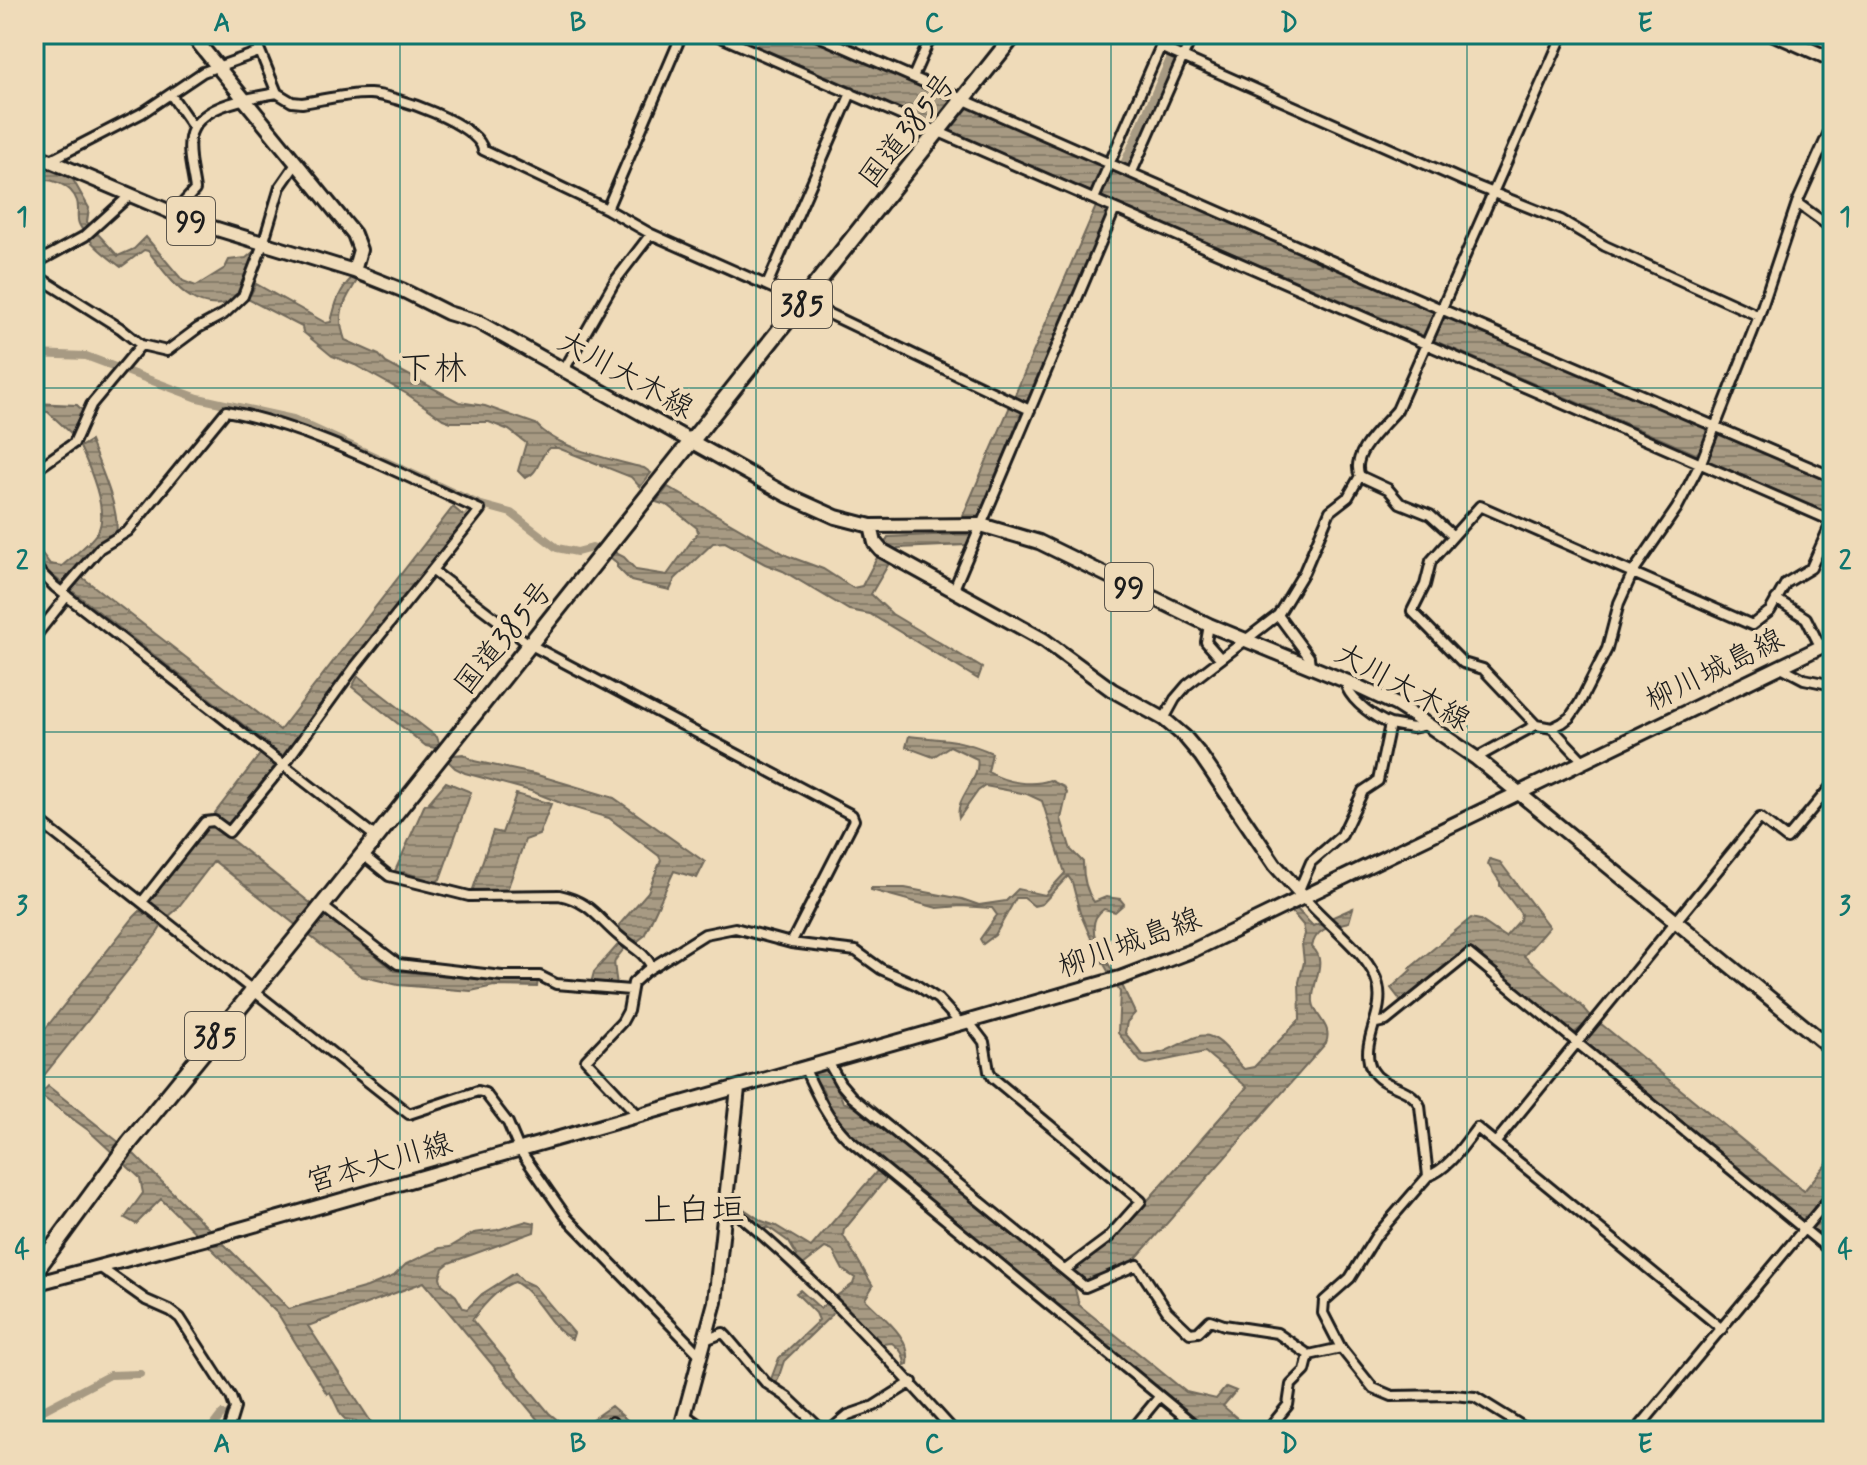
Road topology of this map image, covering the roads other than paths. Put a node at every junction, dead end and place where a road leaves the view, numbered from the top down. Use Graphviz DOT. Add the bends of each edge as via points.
graph roads {
  1 [pos="191,34"];
  2 [pos="253,34"];
  3 [pos="682,34"];
  4 [pos="714,34"];
  5 [pos="814,34"];
  6 [pos="932,34"];
  7 [pos="1015,34"];
  8 [pos="1166,34"];
  9 [pos="1193,34"];
  10 [pos="1563,34"];
  11 [pos="1774,34"];
  12 [pos="1160,47"];
  13 [pos="259,52"];
  14 [pos="1183,57"];
  15 [pos="1833,60"];
  16 [pos="219,67"];
  17 [pos="913,77"];
  18 [pos="277,93"];
  19 [pos="851,93"];
  20 [pos="171,95"];
  21 [pos="245,99"];
  22 [pos="965,100"];
  23 [pos="1833,123"];
  24 [pos="193,127"];
  25 [pos="940,131"];
  26 [pos="34,154"];
  27 [pos="49,161"];
  28 [pos="296,164"];
  29 [pos="1110,164"];
  30 [pos="1132,172"];
  31 [pos="1494,194"];
  32 [pos="129,196"];
  33 [pos="1096,198"];
  34 [pos="1797,203"];
  35 [pos="607,209"];
  36 [pos="1115,209"];
  37 [pos="173,214"];
  38 [pos="1833,229"];
  39 [pos="651,234"];
  40 [pos="263,244"];
  41 [pos="34,264"];
  42 [pos="354,271"];
  43 [pos="34,274"];
  44 [pos="767,285"];
  45 [pos="804,302"];
  46 [pos="1441,309"];
  47 [pos="1759,316"];
  48 [pos="1428,340"];
  49 [pos="141,345"];
  50 [pos="564,370"];
  51 [pos="1030,410"];
  52 [pos="1715,428"];
  53 [pos="692,440"];
  54 [pos="1701,461"];
  55 [pos="34,471"];
  56 [pos="1360,476"];
  57 [pos="1833,477"];
  58 [pos="981,525"];
  59 [pos="871,526"];
  60 [pos="1453,536"];
  61 [pos="34,566"];
  62 [pos="433,571"];
  63 [pos="1633,572"];
  64 [pos="954,589"];
  65 [pos="65,594"];
  66 [pos="1776,599"];
  67 [pos="1278,615"];
  68 [pos="1209,625"];
  69 [pos="34,638"];
  70 [pos="1245,640"];
  71 [pos="1833,641"];
  72 [pos="529,644"];
  73 [pos="1820,646"];
  74 [pos="1221,659"];
  75 [pos="1310,665"];
  76 [pos="1781,667"];
  77 [pos="1348,682"];
  78 [pos="1833,685"];
  79 [pos="1164,719"];
  80 [pos="1390,724"];
  81 [pos="1428,725"];
  82 [pos="1536,725"];
  83 [pos="1552,728"];
  84 [pos="1476,758"];
  85 [pos="1583,761"];
  86 [pos="283,766"];
  87 [pos="1833,784"];
  88 [pos="1519,792"];
  89 [pos="34,817"];
  90 [pos="376,837"];
  91 [pos="363,855"];
  92 [pos="1301,893"];
  93 [pos="144,904"];
  94 [pos="322,906"];
  95 [pos="1677,920"];
  96 [pos="791,943"];
  97 [pos="652,967"];
  98 [pos="252,990"];
  99 [pos="630,990"];
  100 [pos="964,1022"];
  101 [pos="1376,1023"];
  102 [pos="1578,1041"];
  103 [pos="1833,1050"];
  104 [pos="827,1060"];
  105 [pos="805,1066"];
  106 [pos="738,1088"];
  107 [pos="638,1115"];
  108 [pos="1496,1142"];
  109 [pos="519,1149"];
  110 [pos="1428,1176"];
  111 [pos="1833,1194"];
  112 [pos="727,1205"];
  113 [pos="1806,1228"];
  114 [pos="1833,1253"];
  115 [pos="97,1266"];
  116 [pos="1065,1270"];
  117 [pos="34,1273"];
  118 [pos="34,1284"];
  119 [pos="1722,1329"];
  120 [pos="705,1340"];
  121 [pos="1341,1348"];
  122 [pos="1309,1355"];
  123 [pos="701,1356"];
  124 [pos="912,1382"];
  125 [pos="1159,1397"];
  126 [pos="685,1415"];
  127 [pos="612,1422"];
  128 [pos="228,1431"];
  129 [pos="603,1431"];
  130 [pos="680,1431"];
  131 [pos="708,1431"];
  132 [pos="826,1431"];
  133 [pos="954,1431"];
  134 [pos="1131,1431"];
  135 [pos="1202,1431"];
  136 [pos="1267,1431"];
  137 [pos="1530,1431"];
  138 [pos="1636,1431"];
  1 -- 16 [label="main road"];
  2 -- 13 [label="street"];
  3 -- 35 [label="street"];
  4 -- 19 [label="street"];
  5 -- 17 [label="street"];
  6 -- 17 [label="street"];
  7 -- 22 [label="highway, 国道385号 / 385"];
  8 -- 12 [label="street"];
  9 -- 14 [label="street"];
  10 -- 31 [label="street"];
  11 -- 15 [label="main road"];
  12 -- 14 [label="street"];
  12 -- 29 [label="street"];
  13 -- 16 [label="street"];
  13 -- 18 [label="street"];
  14 -- 30 [label="street"];
  14 -- 31 [label="street"];
  16 -- 20 [label="street"];
  16 -- 21 [label="main road"];
  17 -- 22 [label="street"];
  18 -- 21 [label="street"];
  18 -- 35 [label="street" via="302,103 362,94 394,98 449,120 475,135 483,150"];
  19 -- 25 [label="street"];
  19 -- 44 [label="street"];
  20 -- 24 [label="street"];
  20 -- 27 [label="street"];
  21 -- 24 [label="street"];
  21 -- 28 [label="main road"];
  22 -- 25 [label="highway, 国道385号 / 385"];
  22 -- 29 [label="street"];
  23 -- 34 [label="street"];
  24 -- 37 [label="street" via="189,142 195,190"];
  25 -- 33 [label="street"];
  25 -- 45 [label="highway, 国道385号 / 385"];
  26 -- 27 [label="main road, 大川大木線 / 99"];
  27 -- 32 [label="main road, 大川大木線 / 99"];
  28 -- 40 [label="street" via="280,187"];
  28 -- 42 [label="main road" via="354,234 360,250"];
  29 -- 30 [label="street"];
  29 -- 33 [label="street"];
  30 -- 46 [label="street"];
  31 -- 46 [label="street"];
  31 -- 47 [label="street" via="1561,220 1605,246"];
  32 -- 37 [label="main road, 大川大木線 / 99"];
  32 -- 41 [label="street" via="85,236"];
  33 -- 36 [label="street"];
  34 -- 38 [label="street"];
  34 -- 47 [label="street"];
  35 -- 39 [label="street"];
  36 -- 48 [label="street" via="1384,328"];
  36 -- 51 [label="street"];
  37 -- 40 [label="main road, 大川大木線 / 99"];
  39 -- 44 [label="street"];
  39 -- 50 [label="street" via="615,281"];
  40 -- 42 [label="main road, 大川大木線 / 99"];
  40 -- 49 [label="street" via="244,293 224,314 167,351"];
  42 -- 50 [label="main road, 大川大木線 / 99" via="478,322"];
  43 -- 49 [label="street"];
  44 -- 45 [label="street"];
  45 -- 51 [label="street"];
  45 -- 53 [label="highway, 国道385号 / 385"];
  46 -- 48 [label="street"];
  46 -- 52 [label="street"];
  47 -- 52 [label="street"];
  48 -- 54 [label="street"];
  48 -- 56 [label="street" via="1397,410 1360,456"];
  49 -- 55 [label="street" via="91,405 74,443"];
  50 -- 53 [label="main road, 大川大木線 / 99"];
  51 -- 58 [label="street"];
  52 -- 54 [label="street"];
  52 -- 57 [label="street"];
  53 -- 59 [label="main road, 大川大木線 / 99" via="787,495"];
  53 -- 72 [label="highway, 国道385号 / 385"];
  54 -- 63 [label="street"];
  54 -- 66 [label="street" via="1832,521 1811,568 1786,583"];
  56 -- 60 [label="street" via="1381,485 1400,503 1430,515"];
  56 -- 67 [label="street" via="1354,490 1330,511 1304,572"];
  58 -- 59 [label="main road, 大川大木線 / 99"];
  58 -- 64 [label="street"];
  58 -- 68 [label="main road, 大川大木線 / 99" via="1039,542"];
  59 -- 64 [label="main road" via="881,550"];
  60 -- 63 [label="street" via="1480,506"];
  60 -- 82 [label="street" via="1431,561 1412,611 1463,663 1483,669"];
  61 -- 65 [label="street"];
  62 -- 65 [label="street" via="480,510 319,439 226,411 128,531 100,548"];
  62 -- 72 [label="street"];
  62 -- 86 [label="street"];
  63 -- 66 [label="street" via="1752,625"];
  63 -- 83 [label="street" via="1594,676 1570,717"];
  64 -- 79 [label="main road" via="1044,640 1112,690"];
  65 -- 69 [label="street"];
  65 -- 86 [label="street"];
  66 -- 73 [label="street" via="1806,618"];
  67 -- 70 [label="street"];
  67 -- 75 [label="street"];
  68 -- 70 [label="main road, 大川大木線 / 99"];
  68 -- 74 [label="street" via="1206,642"];
  70 -- 74 [label="street"];
  70 -- 75 [label="main road, 大川大木線 / 99"];
  71 -- 73 [label="main road, 柳川城島線"];
  72 -- 90 [label="highway, 国道385号 / 385"];
  72 -- 96 [label="street" via="852,815"];
  73 -- 76 [label="main road, 柳川城島線"];
  74 -- 79 [label="street" via="1187,685"];
  75 -- 77 [label="main road, 大川大木線 / 99"];
  76 -- 78 [label="street"];
  76 -- 85 [label="main road, 柳川城島線"];
  77 -- 80 [label="street" via="1351,696"];
  77 -- 81 [label="main road, 大川大木線 / 99"];
  79 -- 92 [label="main road" via="1201,756 1275,865"];
  80 -- 81 [label="street"];
  80 -- 92 [label="street" via="1378,781 1359,797 1342,835 1311,862"];
  81 -- 84 [label="main road, 大川大木線 / 99"];
  82 -- 83 [label="street"];
  82 -- 84 [label="street"];
  83 -- 85 [label="street"];
  84 -- 88 [label="main road, 大川大木線 / 99"];
  85 -- 88 [label="main road, 柳川城島線"];
  86 -- 90 [label="street"];
  86 -- 93 [label="street" via="229,832 214,821 205,822"];
  87 -- 95 [label="street" via="1787,839 1760,818"];
  88 -- 92 [label="main road, 柳川城島線"];
  88 -- 95 [label="main road, 大川大木線 / 99"];
  89 -- 93 [label="street"];
  90 -- 91 [label="highway, 国道385号 / 385"];
  91 -- 94 [label="highway, 国道385号 / 385"];
  91 -- 97 [label="street" via="389,876 469,896 570,897 595,910 641,950"];
  92 -- 100 [label="main road, 柳川城島線" via="1194,950 1120,978"];
  92 -- 101 [label="street" via="1374,973 1380,995"];
  93 -- 98 [label="street"];
  94 -- 98 [label="highway, 国道385号 / 385"];
  94 -- 99 [label="street" via="398,964"];
  95 -- 102 [label="street"];
  95 -- 103 [label="main road, 大川大木線 / 99"];
  96 -- 97 [label="street" via="726,928 705,934"];
  96 -- 100 [label="street" via="856,951 938,999"];
  97 -- 99 [label="street"];
  98 -- 109 [label="street" via="409,1114 485,1093 508,1123"];
  98 -- 117 [label="highway, 国道385号 / 385"];
  99 -- 107 [label="street" via="622,1022 586,1060"];
  100 -- 104 [label="main road, 柳川城島線"];
  100 -- 116 [label="street" via="984,1042 993,1078 1141,1201 1108,1238"];
  101 -- 102 [label="street" via="1386,1021 1469,954"];
  101 -- 110 [label="street" via="1368,1050 1371,1066 1382,1081 1417,1099"];
  102 -- 108 [label="street"];
  102 -- 113 [label="street"];
  104 -- 105 [label="main road, 柳川城島線"];
  104 -- 116 [label="street" via="852,1097"];
  105 -- 106 [label="main road, 柳川城島線"];
  105 -- 125 [label="street" via="822,1105 848,1139"];
  106 -- 107 [label="main road, 宮本大川線"];
  106 -- 112 [label="main road"];
  107 -- 109 [label="main road, 宮本大川線"];
  108 -- 110 [label="street" via="1477,1128 1448,1163"];
  108 -- 119 [label="street"];
  109 -- 115 [label="main road, 宮本大川線"];
  109 -- 123 [label="street" via="567,1218"];
  110 -- 121 [label="street" via="1376,1236 1350,1278 1324,1301 1323,1313"];
  111 -- 113 [label="street"];
  112 -- 120 [label="main road"];
  112 -- 124 [label="street" via="775,1244"];
  113 -- 114 [label="street"];
  113 -- 119 [label="street"];
  115 -- 118 [label="main road, 宮本大川線"];
  115 -- 128 [label="street" via="180,1318 231,1397 235,1408"];
  116 -- 122 [label="street" via="1085,1287 1137,1265 1167,1311 1190,1333 1210,1320 1277,1333"];
  119 -- 138 [label="street"];
  120 -- 123 [label="main road"];
  120 -- 132 [label="street" via="723,1333 766,1383"];
  121 -- 122 [label="street"];
  121 -- 137 [label="street" via="1366,1380 1384,1393 1475,1397"];
  122 -- 136 [label="street" via="1305,1371 1291,1385 1288,1405"];
  123 -- 126 [label="main road"];
  124 -- 132 [label="street"];
  124 -- 133 [label="street"];
  125 -- 134 [label="street"];
  125 -- 135 [label="street"];
  126 -- 130 [label="main road"];
  126 -- 131 [label="street"];
  127 -- 129 [label="street"];
}
